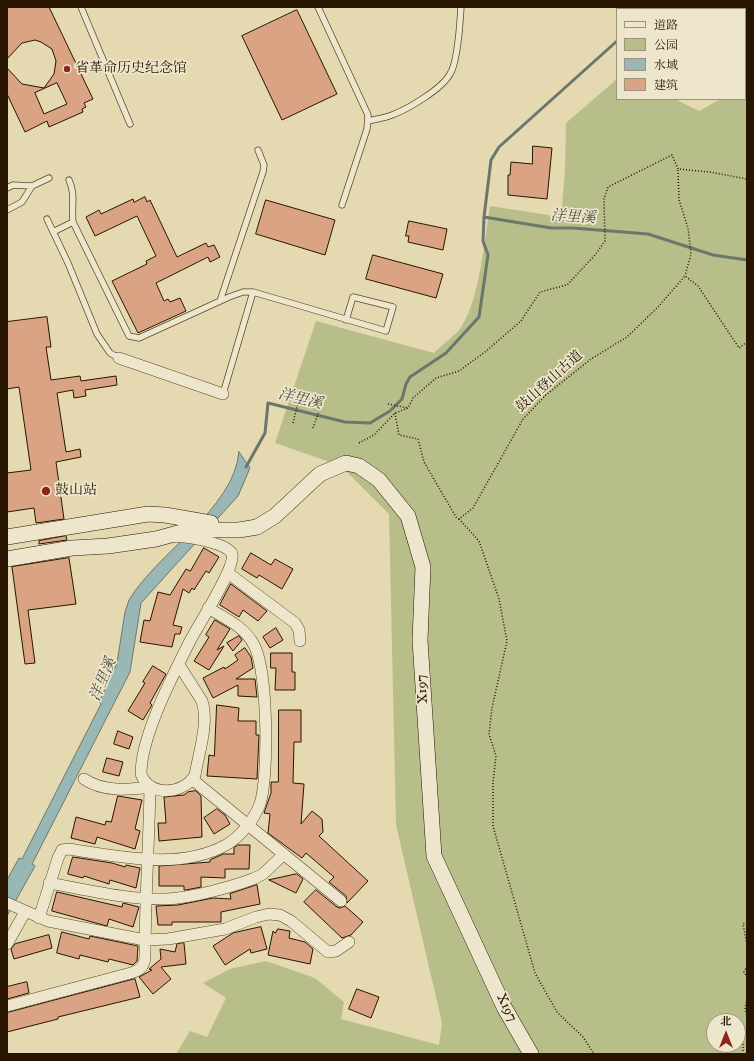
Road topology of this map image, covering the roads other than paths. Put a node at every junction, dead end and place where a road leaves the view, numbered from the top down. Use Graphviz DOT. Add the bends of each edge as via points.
graph roads {
  1 [pos="81,7"];
  2 [pos="318,7"];
  3 [pos="461,7"];
  4 [pos="368,121"];
  5 [pos="130,124"];
  6 [pos="258,150"];
  7 [pos="49,178"];
  8 [pos="69,180"];
  9 [pos="32,186"];
  10 [pos="7,188"];
  11 [pos="342,205"];
  12 [pos="7,210"];
  13 [pos="47,219"];
  14 [pos="73,222"];
  15 [pos="53,232"];
  16 [pos="253,292"];
  17 [pos="220,301"];
  18 [pos="346,320"];
  19 [pos="119,358"];
  20 [pos="223,394"];
  21 [pos="190,529"];
  22 [pos="7,537"];
  23 [pos="7,559"];
  24 [pos="228,573"];
  25 [pos="208,608"];
  26 [pos="300,641"];
  27 [pos="179,664"];
  28 [pos="84,779"];
  29 [pos="193,780"];
  30 [pos="150,787"];
  31 [pos="247,825"];
  32 [pos="283,855"];
  33 [pos="148,860"];
  34 [pos="50,883"];
  35 [pos="145,898"];
  36 [pos="341,901"];
  37 [pos="11,905"];
  38 [pos="25,912"];
  39 [pos="39,918"];
  40 [pos="145,940"];
  41 [pos="349,942"];
  42 [pos="7,944"];
  43 [pos="7,1006"];
  44 [pos="531,1054"];
  1 -- 5 [label="lane"];
  2 -- 4 [label="lane" via="366,108"];
  3 -- 4 [label="lane" via="451,74 443,83 406,109"];
  4 -- 11 [label="lane"];
  6 -- 17 [label="lane" via="264,165 263,172"];
  7 -- 9 [label="lane"];
  8 -- 14 [label="lane" via="74,196"];
  9 -- 10 [label="lane" via="13,185"];
  9 -- 12 [label="lane" via="22,202"];
  13 -- 15 [label="lane"];
  14 -- 15 [label="lane"];
  14 -- 17 [label="lane" via="129,336 139,338"];
  15 -- 19 [label="lane" via="97,334 110,353"];
  16 -- 17 [label="lane" via="243,292"];
  16 -- 18 [label="lane"];
  16 -- 20 [label="lane"];
  18 -- 18 [label="lane" via="352,297 393,307 386,331"];
  19 -- 20 [label="street"];
  21 -- 22 [label="main road" via="148,514"];
  21 -- 23 [label="main road" via="156,539 72,548"];
  21 -- 24 [label="street" via="205,541 231,551 232,559"];
  21 -- 44 [label="main road, X197 / X197" via="218,527 239,530 258,527 269,521 314,479 327,470 346,463 359,466 375,476 408,516 423,567 420,640 434,856 504,1007"];
  24 -- 25 [label="street"];
  24 -- 26 [label="street" via="295,623"];
  25 -- 27 [label="street"];
  25 -- 31 [label="street" via="244,632 254,644 262,668 265,697 263,785 260,804"];
  27 -- 29 [label="street" via="204,708 196,775"];
  27 -- 30 [label="street" via="151,729 141,768 143,779"];
  28 -- 30 [label="street" via="103,787"];
  29 -- 30 [label="street" via="183,787 168,791"];
  29 -- 31 [label="street"];
  30 -- 33 [label="street"];
  31 -- 32 [label="street"];
  31 -- 33 [label="street" via="234,840 216,849 183,857"];
  32 -- 35 [label="street" via="263,874 248,881 175,898"];
  32 -- 36 [label="street"];
  33 -- 34 [label="street" via="65,849 60,853"];
  33 -- 35 [label="street"];
  34 -- 35 [label="street"];
  34 -- 39 [label="street"];
  35 -- 40 [label="street"];
  37 -- 38 [label="street"];
  38 -- 39 [label="street"];
  38 -- 42 [label="street"];
  39 -- 40 [label="street"];
  40 -- 41 [label="street" via="168,939 226,929 256,917 274,914 290,921 328,952 336,951"];
  40 -- 43 [label="street" via="145,961 137,971"];
}
